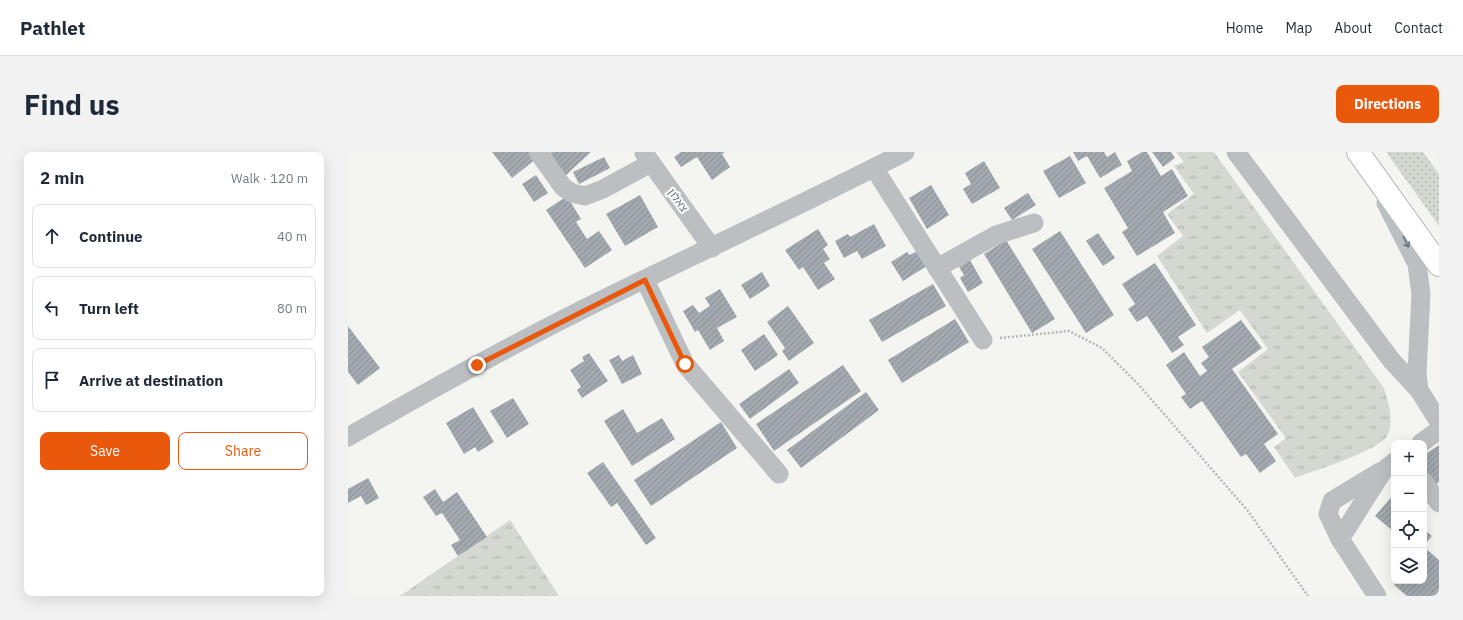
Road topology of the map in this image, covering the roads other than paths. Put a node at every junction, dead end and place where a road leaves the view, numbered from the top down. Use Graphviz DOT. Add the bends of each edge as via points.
graph roads {
  1 [pos="538,152"];
  2 [pos="905,152"];
  3 [pos="1236,152"];
  4 [pos="1360,155"];
  5 [pos="647,157"];
  6 [pos="874,168"];
  7 [pos="1034,223"];
  8 [pos="712,248"];
  9 [pos="1439,265"];
  10 [pos="937,268"];
  11 [pos="645,280"];
  12 [pos="983,340"];
  13 [pos="1419,390"];
  14 [pos="1439,422"];
  15 [pos="1439,430"];
  16 [pos="348,437"];
  17 [pos="1425,440"];
  18 [pos="1388,466"];
  19 [pos="779,474"];
  20 [pos="1427,486"];
  21 [pos="1439,503"];
  22 [pos="1340,539"];
  23 [pos="1377,596"];
  1 -- 5 [label="street" via="563,187 572,193 585,196 603,189"];
  2 -- 6 [label="street"];
  3 -- 13 [label="street" via="1392,361"];
  4 -- 9 [label="main road"];
  4 -- 13 [label="street, one-way" via="1417,264 1421,294 1417,373"];
  5 -- 8 [label="street, צאלון"];
  6 -- 8 [label="street"];
  6 -- 10 [label="street"];
  7 -- 10 [label="street" via="996,235"];
  8 -- 11 [label="street"];
  10 -- 12 [label="street"];
  11 -- 16 [label="street" via="477,365"];
  11 -- 19 [label="street" via="685,364"];
  13 -- 14 [label="street"];
  15 -- 17 [label="street"];
  18 -- 22 [label="street"];
  18 -- 22 [label="street" via="1332,501 1328,514"];
  20 -- 21 [label="street"];
  22 -- 23 [label="street"];
}
